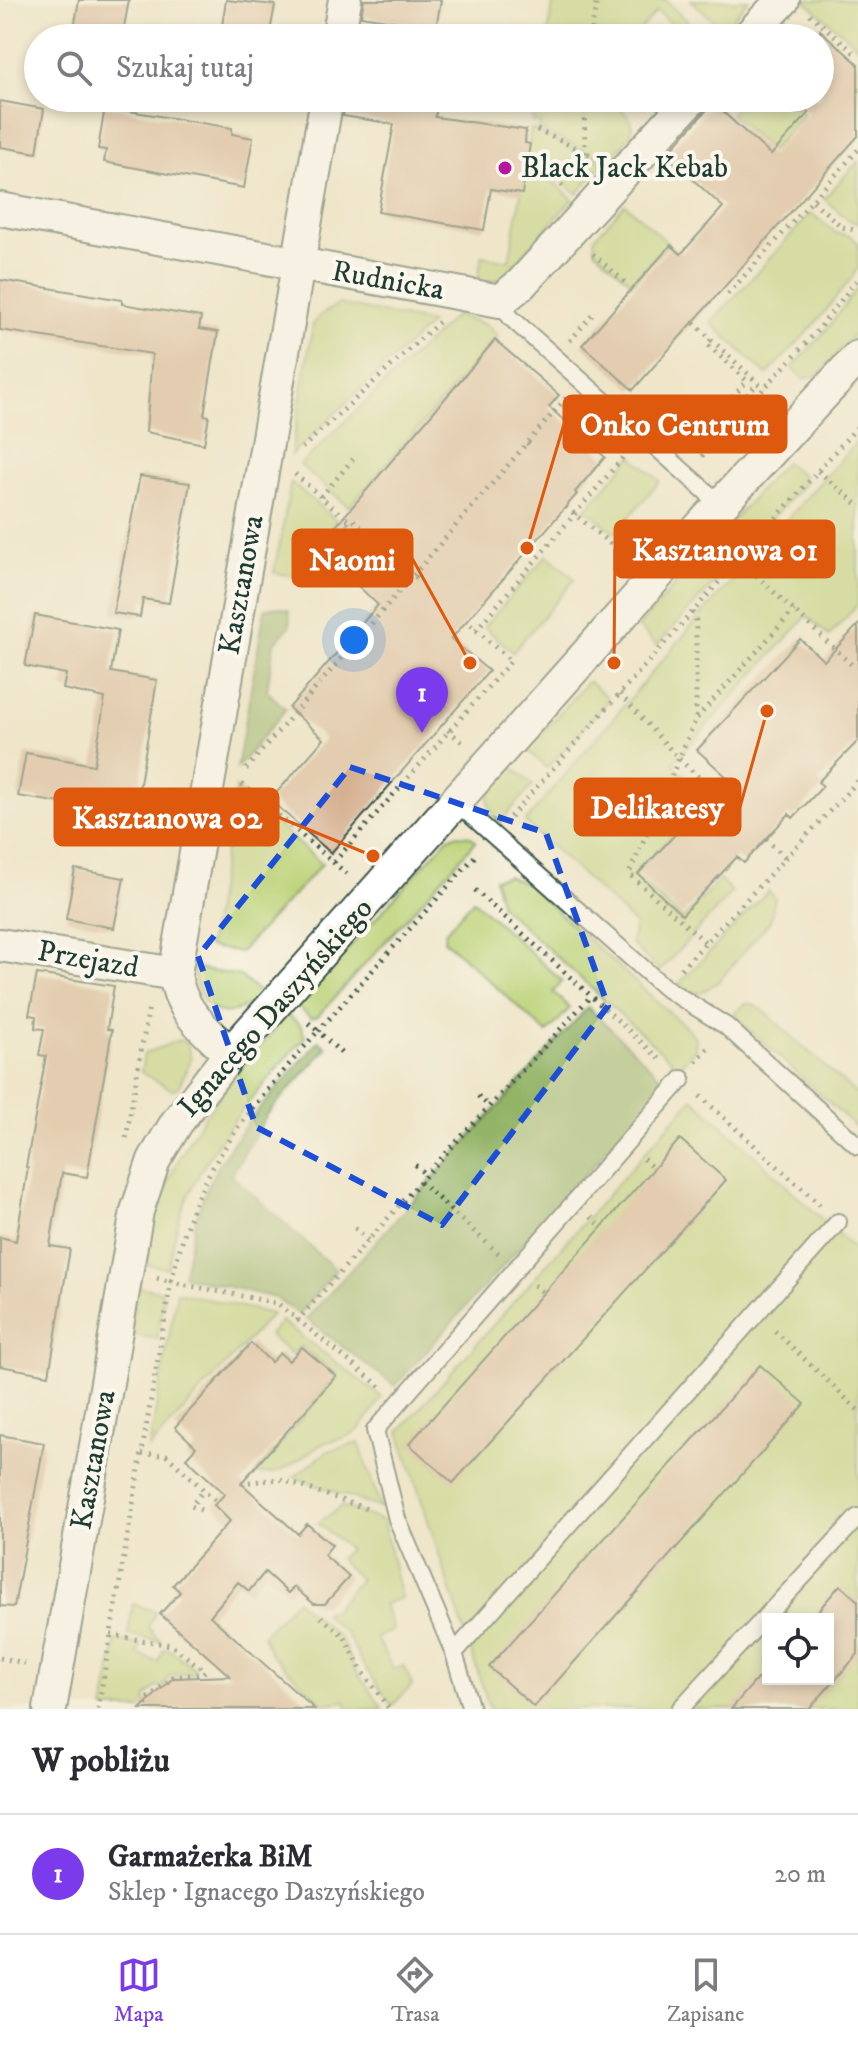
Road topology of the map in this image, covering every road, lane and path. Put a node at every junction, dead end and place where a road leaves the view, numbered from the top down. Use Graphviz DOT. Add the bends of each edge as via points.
graph roads {
  1 [pos="345,0"];
  2 [pos="597,0"];
  3 [pos="796,6"];
  4 [pos="341,24"];
  5 [pos="593,24"];
  6 [pos="768,24"];
  7 [pos="818,24"];
  8 [pos="834,37"];
  9 [pos="858,53"];
  10 [pos="325,112"];
  11 [pos="584,112"];
  12 [pos="679,112"];
  13 [pos="537,130"];
  14 [pos="858,150"];
  15 [pos="585,152"];
  16 [pos="533,171"];
  17 [pos="543,173"];
  18 [pos="623,174"];
  19 [pos="579,182"];
  20 [pos="813,201"];
  21 [pos="0,209"];
  22 [pos="858,231"];
  23 [pos="298,264"];
  24 [pos="858,278"];
  25 [pos="728,294"];
  26 [pos="500,301"];
  27 [pos="595,311"];
  28 [pos="445,316"];
  29 [pos="694,323"];
  30 [pos="576,333"];
  31 [pos="711,340"];
  32 [pos="858,357"];
  33 [pos="758,383"];
  34 [pos="764,389"];
  35 [pos="566,397"];
  36 [pos="858,426"];
  37 [pos="642,435"];
  38 [pos="527,443"];
  39 [pos="533,448"];
  40 [pos="296,454"];
  41 [pos="353,459"];
  42 [pos="693,465"];
  43 [pos="818,471"];
  44 [pos="304,481"];
  45 [pos="321,497"];
  46 [pos="476,502"];
  47 [pos="858,505"];
  48 [pos="482,507"];
  49 [pos="566,507"];
  50 [pos="575,514"];
  51 [pos="711,515"];
  52 [pos="371,537"];
  53 [pos="614,547"];
  54 [pos="391,552"];
  55 [pos="739,560"];
  56 [pos="413,575"];
  57 [pos="419,580"];
  58 [pos="794,610"];
  59 [pos="692,612"];
  60 [pos="466,621"];
  61 [pos="371,624"];
  62 [pos="377,629"];
  63 [pos="476,630"];
  64 [pos="852,665"];
  65 [pos="320,683"];
  66 [pos="326,688"];
  67 [pos="620,694"];
  68 [pos="696,719"];
  69 [pos="678,758"];
  70 [pos="858,781"];
  71 [pos="720,797"];
  72 [pos="456,802"];
  73 [pos="493,836"];
  74 [pos="766,839"];
  75 [pos="786,858"];
  76 [pos="705,942"];
  77 [pos="0,945"];
  78 [pos="175,974"];
  79 [pos="664,987"];
  80 [pos="590,997"];
  81 [pos="726,1026"];
  82 [pos="341,1053"];
  83 [pos="230,1054"];
  84 [pos="682,1079"];
  85 [pos="478,1096"];
  86 [pos="489,1106"];
  87 [pos="858,1146"];
  88 [pos="415,1165"];
  89 [pos="426,1175"];
  90 [pos="420,1182"];
  91 [pos="137,1211"];
  92 [pos="838,1222"];
  93 [pos="355,1228"];
  94 [pos="368,1240"];
  95 [pos="516,1269"];
  96 [pos="756,1314"];
  97 [pos="297,1321"];
  98 [pos="400,1402"];
  99 [pos="858,1410"];
  100 [pos="142,1454"];
  101 [pos="241,1483"];
  102 [pos="204,1490"];
  103 [pos="217,1502"];
  104 [pos="201,1510"];
  105 [pos="858,1517"];
  106 [pos="397,1519"];
  107 [pos="321,1617"];
  108 [pos="111,1635"];
  109 [pos="454,1653"];
  110 [pos="0,1658"];
  111 [pos="34,1664"];
  112 [pos="50,1709"];
  113 [pos="98,1709"];
  114 [pos="145,1709"];
  115 [pos="389,1709"];
  116 [pos="471,1709"];
  117 [pos="680,1709"];
  1 -- 4 [label="street"];
  2 -- 5 [label="path"];
  3 -- 6 [label="street"];
  3 -- 7 [label="path"];
  8 -- 9 [label="path"];
  10 -- 23 [label="street, Kasztanowa"];
  11 -- 15 [label="path"];
  12 -- 18 [label="street"];
  13 -- 15 [label="path"];
  14 -- 20 [label="path"];
  15 -- 18 [label="path"];
  15 -- 19 [label="path"];
  16 -- 17 [label="path"];
  18 -- 26 [label="street"];
  20 -- 22 [label="path" via="842,227"];
  20 -- 25 [label="path"];
  21 -- 23 [label="street, Rudnicka"];
  23 -- 26 [label="street, Rudnicka"];
  23 -- 78 [label="street, Kasztanowa"];
  24 -- 34 [label="path"];
  26 -- 37 [label="lane" via="511,318"];
  27 -- 30 [label="path"];
  28 -- 40 [label="path"];
  29 -- 31 [label="path"];
  31 -- 33 [label="path"];
  31 -- 33 [label="path" via="707,344 747,381 711,422 717,428"];
  32 -- 51 [label="street, Ignacego Daszyńskiego"];
  33 -- 34 [label="path"];
  34 -- 42 [label="path"];
  35 -- 38 [label="path"];
  36 -- 43 [label="path"];
  37 -- 50 [label="path"];
  37 -- 51 [label="lane"];
  38 -- 39 [label="path"];
  38 -- 46 [label="path" via="515,463"];
  41 -- 45 [label="path"];
  43 -- 47 [label="path"];
  43 -- 55 [label="path"];
  44 -- 45 [label="path"];
  45 -- 52 [label="path" via="363,538"];
  46 -- 48 [label="path"];
  46 -- 56 [label="path" via="428,564"];
  49 -- 50 [label="path"];
  50 -- 53 [label="path"];
  50 -- 63 [label="path"];
  51 -- 55 [label="path"];
  51 -- 72 [label="street, Ignacego Daszyńskiego"];
  52 -- 54 [label="path"];
  52 -- 56 [label="path"];
  55 -- 58 [label="path"];
  55 -- 59 [label="path"];
  56 -- 57 [label="path"];
  56 -- 61 [label="path"];
  58 -- 64 [label="path"];
  58 -- 68 [label="path"];
  59 -- 67 [label="path"];
  59 -- 68 [label="path"];
  60 -- 63 [label="path"];
  61 -- 62 [label="path"];
  61 -- 65 [label="path"];
  63 -- 65 [label="path" via="511,661 334,862 238,779"];
  65 -- 66 [label="path"];
  67 -- 69 [label="path"];
  67 -- 73 [label="path"];
  68 -- 69 [label="path"];
  69 -- 71 [label="path"];
  69 -- 76 [label="path" via="629,874"];
  70 -- 75 [label="path"];
  72 -- 73 [label="lane"];
  72 -- 83 [label="street, Ignacego Daszyńskiego"];
  73 -- 79 [label="lane"];
  73 -- 82 [label="path" via="318,1031"];
  74 -- 75 [label="path"];
  75 -- 76 [label="path"];
  76 -- 79 [label="path"];
  77 -- 78 [label="street, Przejazd"];
  78 -- 83 [label="street, Kasztanowa" via="186,1009"];
  79 -- 81 [label="lane"];
  80 -- 86 [label="path"];
  81 -- 84 [label="path"];
  81 -- 87 [label="lane"];
  83 -- 91 [label="street, Ignacego Daszyńskiego" via="154,1160"];
  84 -- 95 [label="lane"];
  85 -- 86 [label="path"];
  86 -- 89 [label="path"];
  88 -- 89 [label="path"];
  89 -- 90 [label="path"];
  90 -- 94 [label="path"];
  90 -- 95 [label="path"];
  91 -- 112 [label="street, Kasztanowa"];
  92 -- 96 [label="lane"];
  93 -- 94 [label="path"];
  94 -- 97 [label="path"];
  95 -- 98 [label="lane"];
  96 -- 99 [label="path"];
  96 -- 109 [label="lane"];
  97 -- 98 [label="path"];
  97 -- 100 [label="path" via="277,1303 171,1282"];
  98 -- 106 [label="lane" via="375,1430"];
  100 -- 102 [label="path" via="166,1455"];
  100 -- 108 [label="path"];
  101 -- 106 [label="path" via="280,1479"];
  102 -- 103 [label="path"];
  102 -- 104 [label="path" via="191,1506"];
  105 -- 117 [label="lane"];
  106 -- 109 [label="lane"];
  107 -- 115 [label="path" via="344,1636"];
  108 -- 113 [label="path"];
  108 -- 114 [label="path" via="171,1645 205,1671 173,1677 147,1699"];
  109 -- 116 [label="lane"];
  110 -- 111 [label="path"];
}
